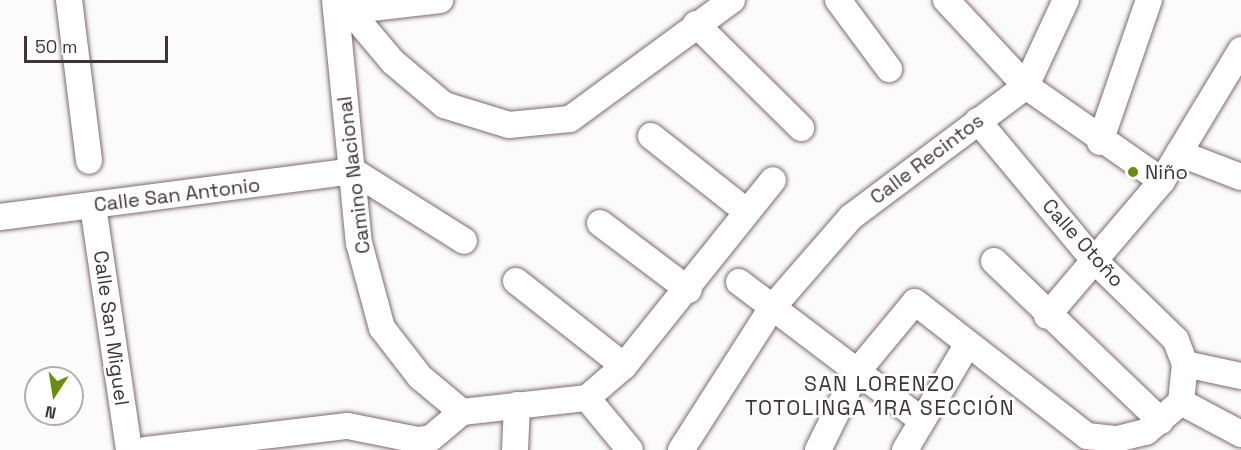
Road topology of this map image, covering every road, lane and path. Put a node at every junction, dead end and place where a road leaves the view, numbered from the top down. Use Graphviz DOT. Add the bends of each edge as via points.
graph roads {
  1 [pos="69,0"];
  2 [pos="440,0"];
  3 [pos="732,0"];
  4 [pos="838,0"];
  5 [pos="946,0"];
  6 [pos="1066,0"];
  7 [pos="1149,0"];
  8 [pos="340,8"];
  9 [pos="696,24"];
  10 [pos="1241,50"];
  11 [pos="889,69"];
  12 [pos="1026,86"];
  13 [pos="978,121"];
  14 [pos="801,128"];
  15 [pos="651,136"];
  16 [pos="1100,142"];
  17 [pos="1179,153"];
  18 [pos="89,161"];
  19 [pos="353,171"];
  20 [pos="1241,177"];
  21 [pos="773,180"];
  22 [pos="1162,181"];
  23 [pos="93,206"];
  24 [pos="746,211"];
  25 [pos="0,217"];
  26 [pos="600,223"];
  27 [pos="464,242"];
  28 [pos="1093,259"];
  29 [pos="994,261"];
  30 [pos="516,281"];
  31 [pos="739,282"];
  32 [pos="688,290"];
  33 [pos="771,309"];
  34 [pos="1047,316"];
  35 [pos="966,347"];
  36 [pos="1185,364"];
  37 [pos="624,366"];
  38 [pos="856,373"];
  39 [pos="1241,376"];
  40 [pos="587,398"];
  41 [pos="1181,402"];
  42 [pos="517,405"];
  43 [pos="462,412"];
  44 [pos="919,418"];
  45 [pos="1152,434"];
  46 [pos="1241,434"];
  47 [pos="129,450"];
  48 [pos="146,450"];
  49 [pos="515,450"];
  50 [pos="630,450"];
  51 [pos="681,450"];
  52 [pos="819,450"];
  53 [pos="905,450"];
  1 -- 18 [label="street"];
  2 -- 8 [label="street"];
  3 -- 9 [label="street"];
  4 -- 11 [label="street"];
  5 -- 12 [label="street"];
  6 -- 12 [label="street, Calle Recintos"];
  7 -- 16 [label="street"];
  8 -- 9 [label="street" via="393,62 444,105 509,125 570,119"];
  8 -- 19 [label="street, Camino Nacional"];
  9 -- 14 [label="street"];
  10 -- 17 [label="street"];
  12 -- 13 [label="street, Calle Recintos"];
  12 -- 16 [label="street"];
  13 -- 28 [label="street, Calle Otoño"];
  13 -- 33 [label="street, Calle Recintos" via="850,217"];
  15 -- 24 [label="street"];
  16 -- 22 [label="street"];
  17 -- 20 [label="street"];
  17 -- 22 [label="street"];
  19 -- 23 [label="street, Calle San Antonio"];
  19 -- 27 [label="street"];
  19 -- 43 [label="street, Camino Nacional" via="359,243 382,328 420,377"];
  21 -- 24 [label="street"];
  22 -- 28 [label="street"];
  23 -- 25 [label="street, Calle San Antonio"];
  23 -- 47 [label="street, Calle San Miguel"];
  24 -- 32 [label="street"];
  26 -- 32 [label="street"];
  28 -- 34 [label="street"];
  28 -- 36 [label="street, Calle Otoño" via="1176,340"];
  29 -- 34 [label="street"];
  30 -- 37 [label="street"];
  31 -- 33 [label="street"];
  32 -- 37 [label="street"];
  33 -- 38 [label="street"];
  33 -- 51 [label="street, Calle Recintos"];
  34 -- 45 [label="street"];
  35 -- 38 [label="street" via="915,302"];
  35 -- 44 [label="street"];
  35 -- 45 [label="street" via="1087,436 1117,439"];
  36 -- 39 [label="street"];
  36 -- 41 [label="street"];
  37 -- 40 [label="street"];
  38 -- 44 [label="street"];
  38 -- 52 [label="street"];
  40 -- 42 [label="street"];
  40 -- 50 [label="street"];
  41 -- 45 [label="street"];
  41 -- 46 [label="street"];
  42 -- 43 [label="street"];
  42 -- 49 [label="street"];
  43 -- 48 [label="street" via="431,438 418,440 348,426"];
  44 -- 53 [label="street"];
}
